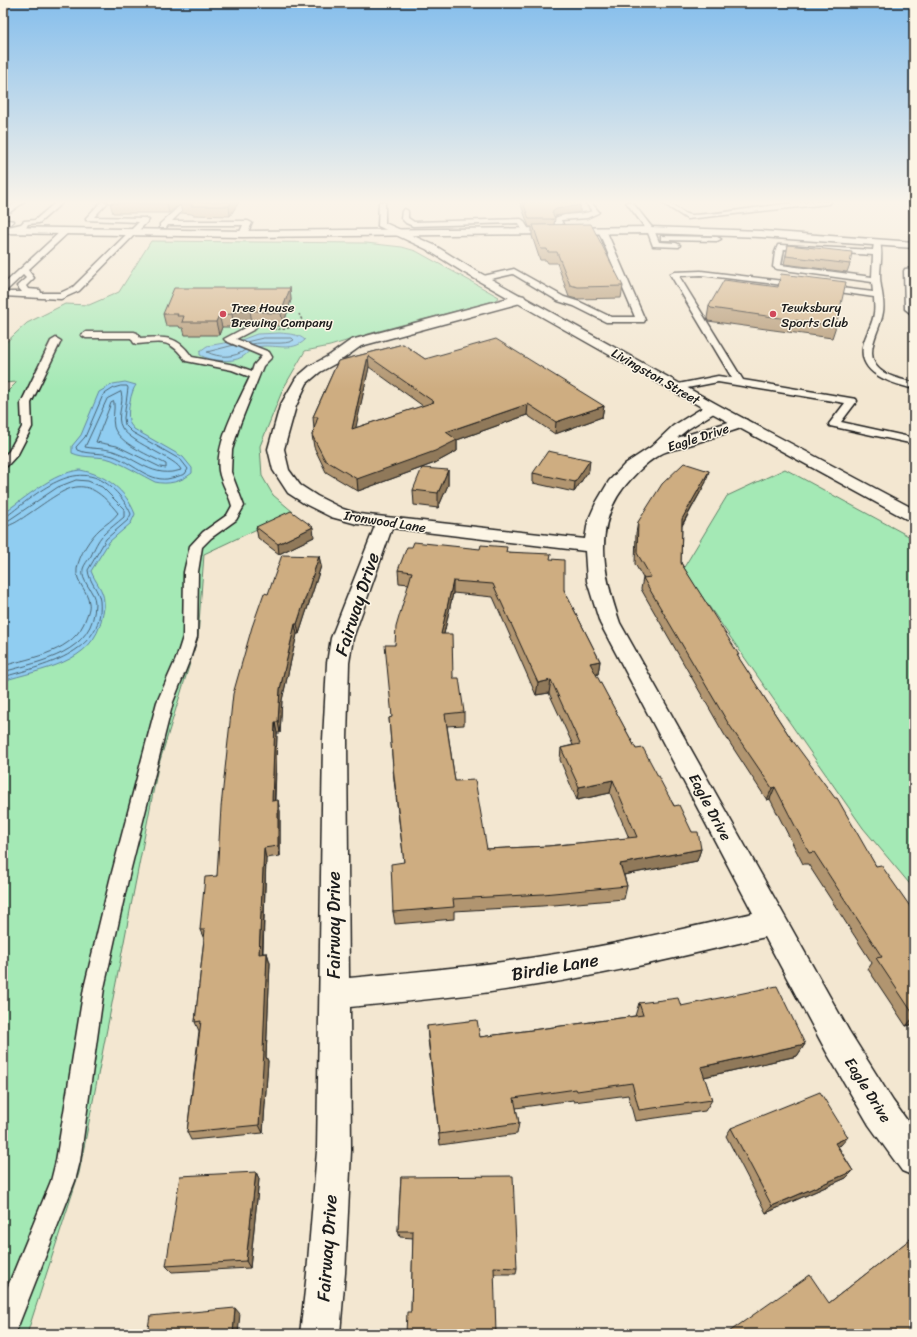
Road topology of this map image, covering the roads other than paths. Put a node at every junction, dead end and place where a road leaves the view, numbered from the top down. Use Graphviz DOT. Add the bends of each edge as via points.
graph roads {
  1 [pos="29,264"];
  2 [pos="91,264"];
  3 [pos="101,264"];
  4 [pos="459,264"];
  5 [pos="617,264"];
  6 [pos="777,264"];
  7 [pos="877,264"];
  8 [pos="23,270"];
  9 [pos="914,270"];
  10 [pos="482,278"];
  11 [pos="876,280"];
  12 [pos="3,289"];
  13 [pos="3,294"];
  14 [pos="877,295"];
  15 [pos="526,303"];
  16 [pos="912,311"];
  17 [pos="251,328"];
  18 [pos="86,335"];
  19 [pos="56,341"];
  20 [pos="255,376"];
  21 [pos="740,382"];
  22 [pos="914,386"];
  23 [pos="677,388"];
  24 [pos="712,408"];
  25 [pos="741,423"];
  26 [pos="914,441"];
  27 [pos="655,451"];
  28 [pos="3,464"];
  29 [pos="914,516"];
  30 [pos="385,523"];
  31 [pos="593,546"];
  32 [pos="772,922"];
  33 [pos="334,994"];
  34 [pos="914,1159"];
  35 [pos="3,1331"];
  36 [pos="320,1334"];
  1 -- 8 [label="lane"];
  2 -- 8 [label="lane" via="66,289 60,291 25,291 21,286 30,278"];
  3 -- 13 [label="lane" via="76,289 61,296"];
  4 -- 10 [label="street, Livingston Street"];
  5 -- 10 [label="lane" via="641,320 609,320 561,299 514,271"];
  6 -- 11 [label="lane" via="777,267"];
  7 -- 11 [label="lane"];
  8 -- 12 [label="lane"];
  9 -- 16 [label="lane" via="908,271"];
  10 -- 15 [label="street, Livingston Street"];
  11 -- 14 [label="lane"];
  14 -- 21 [label="lane" via="700,273 674,274"];
  14 -- 22 [label="lane" via="879,312 868,344 869,362 884,376"];
  15 -- 23 [label="street, Livingston Street"];
  15 -- 30 [label="street, Ironwood Lane" via="335,358 314,368 301,381 288,406 276,449 281,470 294,489 311,500 337,513"];
  17 -- 20 [label="lane" via="229,339 266,354 267,357 259,365"];
  18 -- 20 [label="lane" via="134,335 137,341 176,342 189,359 235,368"];
  19 -- 28 [label="lane" via="26,403 27,427 14,452"];
  20 -- 35 [label="lane" via="224,456 225,472 238,506 232,517 196,546 191,572 190,637 165,702 119,880 94,988 68,1161"];
  21 -- 23 [label="lane" via="718,379"];
  21 -- 26 [label="lane" via="852,402 834,424"];
  23 -- 24 [label="street, Livingston Street"];
  24 -- 25 [label="street, Livingston Street"];
  24 -- 27 [label="street, Eagle Drive" via="675,432"];
  25 -- 27 [label="street, Eagle Drive"];
  25 -- 29 [label="street, Livingston Street"];
  27 -- 31 [label="street, Eagle Drive" via="632,467 612,490 601,509 595,527"];
  30 -- 31 [label="street, Ironwood Lane"];
  30 -- 33 [label="street, Fairway Drive" via="342,638 338,663 334,748"];
  31 -- 32 [label="street, Eagle Drive" via="603,605 610,623"];
  32 -- 33 [label="street, Birdie Lane" via="556,968 466,982"];
  32 -- 34 [label="street, Eagle Drive" via="838,1042 881,1113"];
  33 -- 36 [label="street, Fairway Drive" via="334,1151"];
}
